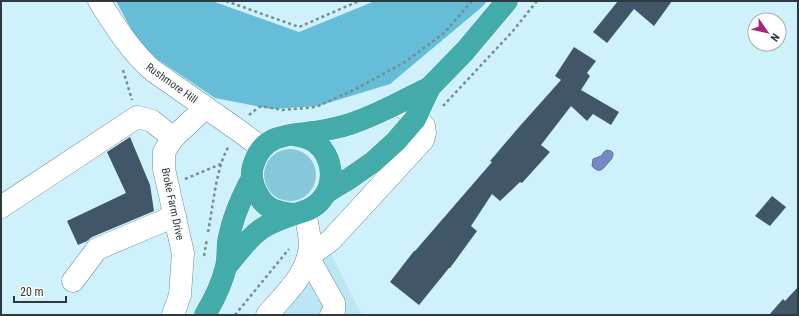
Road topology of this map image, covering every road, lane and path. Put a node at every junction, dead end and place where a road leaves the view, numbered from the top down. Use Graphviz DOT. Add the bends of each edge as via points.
graph roads {
  1 [pos="99,1"];
  2 [pos="226,1"];
  3 [pos="359,1"];
  4 [pos="472,1"];
  5 [pos="507,1"];
  6 [pos="537,1"];
  7 [pos="132,51"];
  8 [pos="430,87"];
  9 [pos="398,102"];
  10 [pos="205,108"];
  11 [pos="252,112"];
  12 [pos="137,117"];
  13 [pos="420,123"];
  14 [pos="290,134"];
  15 [pos="173,138"];
  16 [pos="232,141"];
  17 [pos="262,148"];
  18 [pos="221,164"];
  19 [pos="252,178"];
  20 [pos="168,186"];
  21 [pos="327,192"];
  22 [pos="1,207"];
  23 [pos="300,213"];
  24 [pos="175,216"];
  25 [pos="301,250"];
  26 [pos="204,258"];
  27 [pos="226,267"];
  28 [pos="73,281"];
  29 [pos="173,315"];
  30 [pos="205,315"];
  31 [pos="235,315"];
  32 [pos="267,315"];
  33 [pos="331,315"];
  1 -- 7 [label="street, Rushmore Hill"];
  2 -- 3 [label="path" via="299,27"];
  4 -- 11 [label="path" via="444,33 411,58 356,88 316,107 282,110 259,107"];
  5 -- 8 [label="highway" via="465,51"];
  6 -- 13 [label="path" via="458,91"];
  7 -- 10 [label="street, Rushmore Hill" via="152,70"];
  7 -- 12 [label="path" via="121,62"];
  8 -- 9 [label="highway"];
  8 -- 13 [label="highway"];
  9 -- 13 [label="street"];
  9 -- 14 [label="highway" via="350,124 316,132"];
  10 -- 15 [label="street, Broke Farm Drive"];
  10 -- 17 [label="street, Rushmore Hill"];
  12 -- 15 [label="street" via="152,121"];
  12 -- 22 [label="street"];
  13 -- 21 [label="highway" via="373,162"];
  13 -- 25 [label="street" via="425,133 423,140 331,240"];
  14 -- 17 [label="highway" via="272,140"];
  14 -- 21 [label="highway" via="304,136 316,143 325,153 330,165 331,179"];
  15 -- 20 [label="street, Broke Farm Drive" via="164,152"];
  16 -- 18 [label="path"];
  17 -- 19 [label="highway" via="252,166"];
  18 -- 20 [label="path"];
  18 -- 26 [label="path"];
  19 -- 23 [label="highway" via="261,200 271,208 282,213"];
  19 -- 27 [label="highway" via="234,217"];
  20 -- 24 [label="street, Broke Farm Drive"];
  21 -- 23 [label="highway" via="318,204"];
  23 -- 25 [label="street" via="310,244"];
  23 -- 27 [label="highway" via="266,226 254,235"];
  24 -- 28 [label="street" via="97,250"];
  24 -- 29 [label="street, Broke Farm Drive" via="184,253 180,295"];
  25 -- 31 [label="path"];
  25 -- 32 [label="street" via="305,268"];
  25 -- 33 [label="street" via="334,303"];
  27 -- 30 [label="highway" via="216,295"];
}
